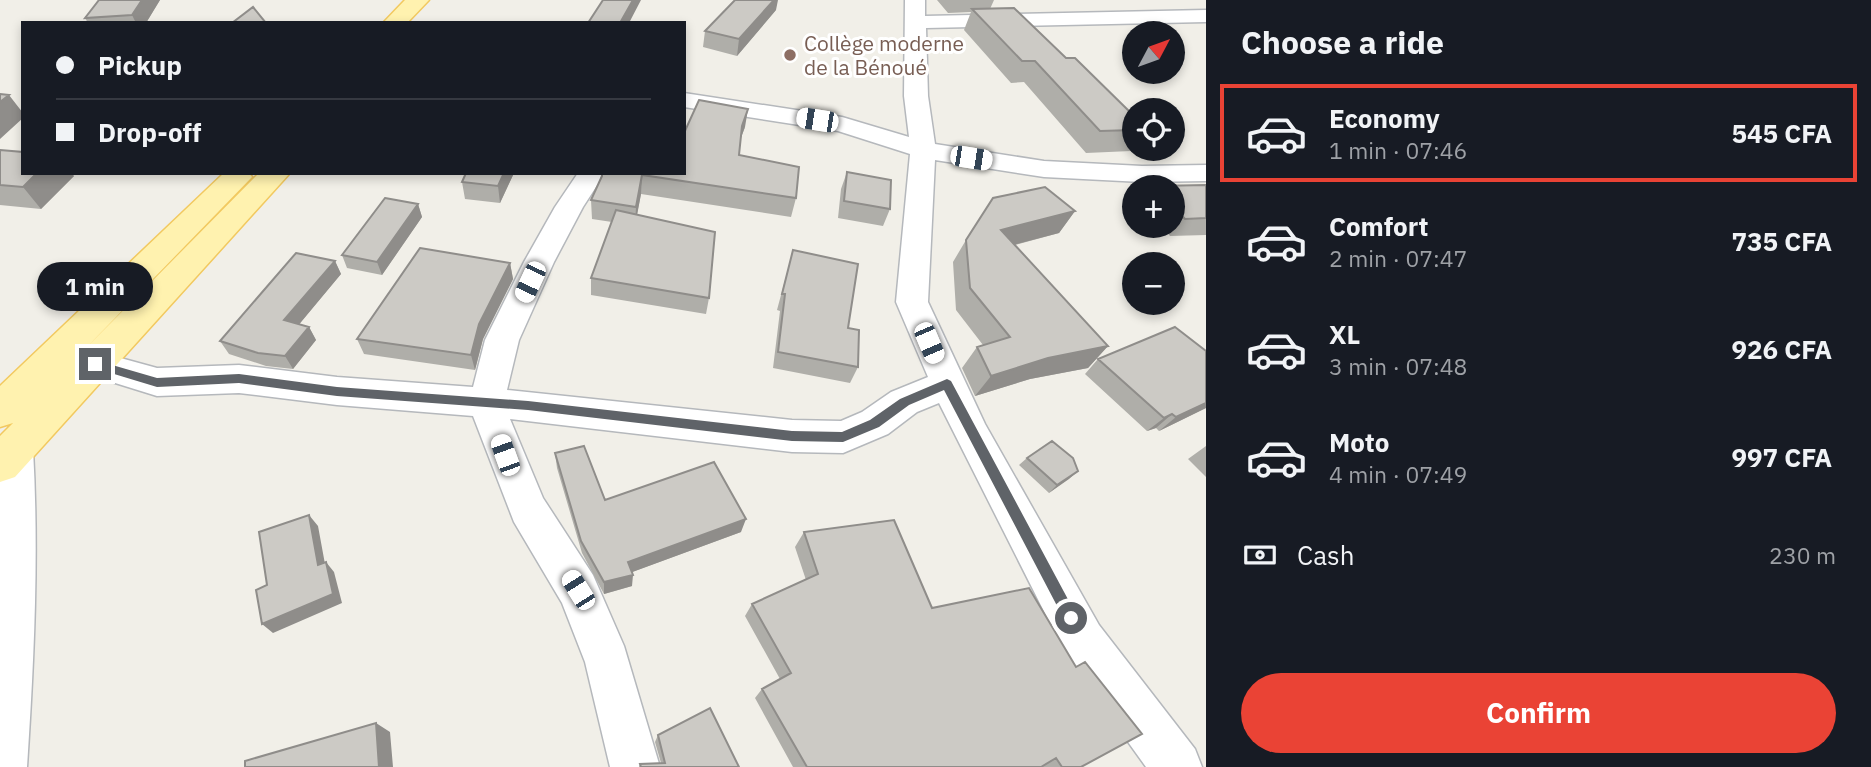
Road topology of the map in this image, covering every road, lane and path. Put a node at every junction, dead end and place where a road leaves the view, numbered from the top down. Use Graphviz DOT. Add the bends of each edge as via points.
graph roads {
  1 [pos="425,10"];
  2 [pos="915,11"];
  3 [pos="1206,16"];
  4 [pos="399,21"];
  5 [pos="686,100"];
  6 [pos="923,150"];
  7 [pos="1206,173"];
  8 [pos="591,175"];
  9 [pos="254,178"];
  10 [pos="95,364"];
  11 [pos="947,384"];
  12 [pos="486,404"];
  13 [pos="5,441"];
  14 [pos="2,767"];
  15 [pos="635,767"];
  16 [pos="1177,767"];
  1 -- 4 [label="main road"];
  2 -- 3 [label="street"];
  2 -- 6 [label="street" via="916,96"];
  5 -- 6 [label="street" via="842,124"];
  6 -- 7 [label="street" via="1044,169"];
  6 -- 11 [label="street" via="912,302"];
  8 -- 12 [label="street" via="539,262 502,340"];
  9 -- 10 [label="main road"];
  9 -- 13 [label="main road"];
  10 -- 12 [label="street" via="157,382 239,379"];
  10 -- 13 [label="main road"];
  11 -- 12 [label="street" via="843,437 792,436"];
  11 -- 16 [label="street" via="1083,641"];
  12 -- 15 [label="street" via="528,509 578,590 608,662"];
  13 -- 14 [label="street" via="16,490 12,639"];
}
